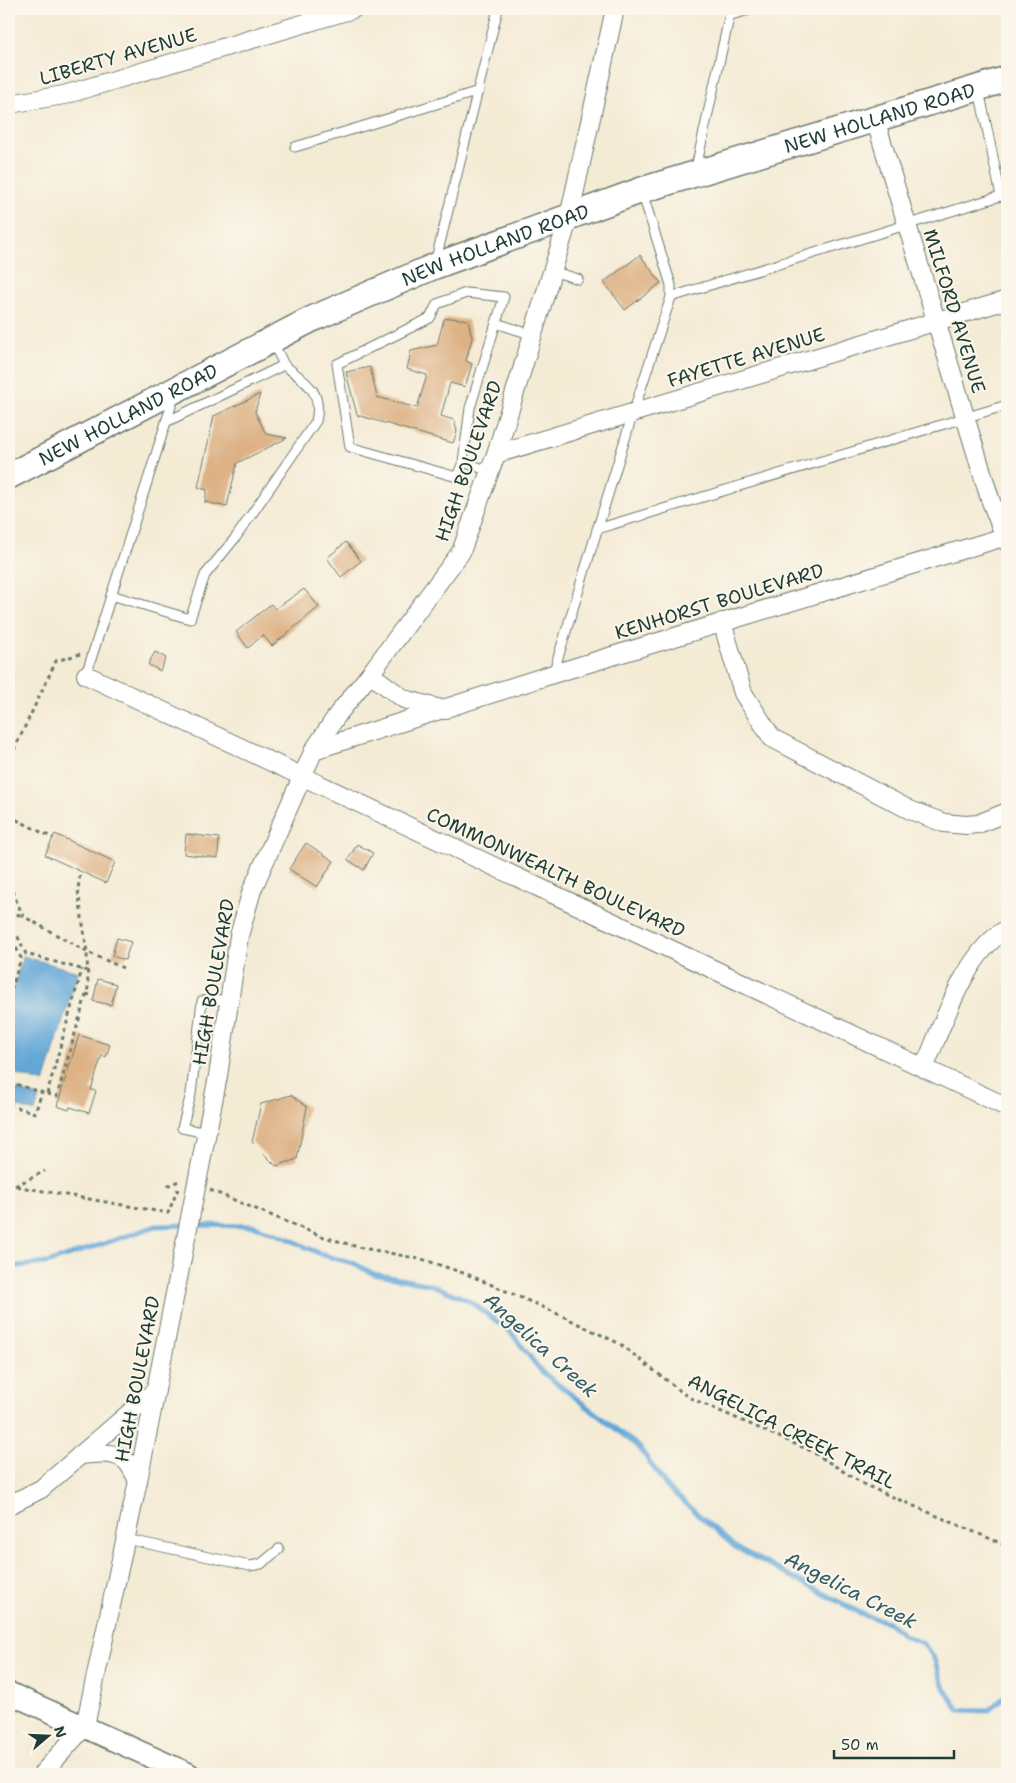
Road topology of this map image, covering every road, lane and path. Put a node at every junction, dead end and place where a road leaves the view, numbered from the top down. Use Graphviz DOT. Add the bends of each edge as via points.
graph roads {
  1 [pos="353,9"];
  2 [pos="498,9"];
  3 [pos="615,9"];
  4 [pos="753,9"];
  5 [pos="731,12"];
  6 [pos="1007,79"];
  7 [pos="978,88"];
  8 [pos="479,91"];
  9 [pos="9,104"];
  10 [pos="875,119"];
  11 [pos="295,148"];
  12 [pos="695,174"];
  13 [pos="642,190"];
  14 [pos="1004,195"];
  15 [pos="569,217"];
  16 [pos="907,225"];
  17 [pos="434,266"];
  18 [pos="552,271"];
  19 [pos="578,279"];
  20 [pos="671,297"];
  21 [pos="1007,300"];
  22 [pos="936,321"];
  23 [pos="496,323"];
  24 [pos="533,335"];
  25 [pos="272,340"];
  26 [pos="284,365"];
  27 [pos="176,390"];
  28 [pos="1007,405"];
  29 [pos="633,412"];
  30 [pos="965,417"];
  31 [pos="166,422"];
  32 [pos="496,454"];
  33 [pos="463,462"];
  34 [pos="490,471"];
  35 [pos="9,476"];
  36 [pos="597,529"];
  37 [pos="1006,538"];
  38 [pos="111,595"];
  39 [pos="722,622"];
  40 [pos="94,650"];
  41 [pos="370,674"];
  42 [pos="553,674"];
  43 [pos="86,676"];
  44 [pos="444,710"];
  45 [pos="314,750"];
  46 [pos="9,752"];
  47 [pos="302,777"];
  48 [pos="1007,812"];
  49 [pos="9,816"];
  50 [pos="53,838"];
  51 [pos="80,872"];
  52 [pos="9,884"];
  53 [pos="9,912"];
  54 [pos="24,916"];
  55 [pos="1007,930"];
  56 [pos="87,952"];
  57 [pos="123,968"];
  58 [pos="82,969"];
  59 [pos="88,971"];
  60 [pos="86,994"];
  61 [pos="94,996"];
  62 [pos="9,997"];
  63 [pos="230,999"];
  64 [pos="924,1068"];
  65 [pos="10,1082"];
  66 [pos="9,1087"];
  67 [pos="42,1092"];
  68 [pos="47,1094"];
  69 [pos="9,1106"];
  70 [pos="1007,1107"];
  71 [pos="207,1133"];
  72 [pos="44,1171"];
  73 [pos="15,1186"];
  74 [pos="167,1186"];
  75 [pos="9,1187"];
  76 [pos="191,1187"];
  77 [pos="156,1390"];
  78 [pos="80,1455"];
  79 [pos="138,1482"];
  80 [pos="9,1505"];
  81 [pos="126,1539"];
  82 [pos="1007,1546"];
  83 [pos="279,1549"];
  84 [pos="9,1692"];
  85 [pos="85,1726"];
  86 [pos="42,1774"];
  87 [pos="189,1774"];
  1 -- 9 [label="street, LIBERTY AVENUE" via="64,95"];
  2 -- 8 [label="lane"];
  3 -- 15 [label="street, HIGH BOULEVARD"];
  4 -- 5 [label="lane"];
  5 -- 12 [label="lane"];
  6 -- 7 [label="main road, NEW HOLLAND ROAD"];
  7 -- 10 [label="main road, NEW HOLLAND ROAD"];
  7 -- 14 [label="lane"];
  8 -- 11 [label="lane"];
  8 -- 17 [label="lane"];
  10 -- 12 [label="main road, NEW HOLLAND ROAD"];
  10 -- 16 [label="street, MILFORD AVENUE"];
  12 -- 13 [label="main road, NEW HOLLAND ROAD"];
  13 -- 15 [label="main road, NEW HOLLAND ROAD"];
  13 -- 20 [label="lane" via="671,285"];
  14 -- 16 [label="lane"];
  15 -- 17 [label="main road, NEW HOLLAND ROAD"];
  15 -- 18 [label="street, HIGH BOULEVARD"];
  16 -- 20 [label="lane"];
  16 -- 22 [label="street, MILFORD AVENUE"];
  17 -- 25 [label="main road, NEW HOLLAND ROAD"];
  18 -- 19 [label="lane"];
  18 -- 24 [label="street, HIGH BOULEVARD"];
  20 -- 29 [label="lane"];
  21 -- 22 [label="street, FAYETTE AVENUE"];
  22 -- 29 [label="street, FAYETTE AVENUE"];
  22 -- 30 [label="street, MILFORD AVENUE"];
  23 -- 24 [label="lane"];
  23 -- 33 [label="lane" via="470,408"];
  23 -- 33 [label="lane" via="504,297 466,292 438,304 430,318 337,364 350,447 457,477"];
  24 -- 32 [label="street, HIGH BOULEVARD"];
  25 -- 26 [label="lane"];
  25 -- 27 [label="main road, NEW HOLLAND ROAD"];
  26 -- 31 [label="lane"];
  26 -- 38 [label="lane" via="316,396 316,421 205,576 190,619"];
  27 -- 31 [label="lane"];
  27 -- 35 [label="main road, NEW HOLLAND ROAD"];
  28 -- 30 [label="lane"];
  29 -- 32 [label="street, FAYETTE AVENUE"];
  29 -- 36 [label="lane"];
  30 -- 36 [label="lane"];
  30 -- 37 [label="street, MILFORD AVENUE" via="990,499"];
  31 -- 38 [label="lane"];
  32 -- 34 [label="street, HIGH BOULEVARD"];
  33 -- 34 [label="lane"];
  34 -- 41 [label="street, HIGH BOULEVARD" via="461,552"];
  36 -- 42 [label="lane"];
  37 -- 39 [label="street, KENHORST BOULEVARD"];
  38 -- 40 [label="lane"];
  39 -- 42 [label="street, KENHORST BOULEVARD"];
  39 -- 48 [label="street" via="742,693 772,738 910,810 944,823 978,824"];
  40 -- 43 [label="lane"];
  40 -- 46 [label="path" via="56,661 12,754"];
  41 -- 44 [label="street" via="404,699"];
  41 -- 45 [label="street, HIGH BOULEVARD"];
  42 -- 44 [label="street, KENHORST BOULEVARD"];
  43 -- 47 [label="street, COMMONWEALTH BOULEVARD"];
  44 -- 45 [label="street, KENHORST BOULEVARD"];
  45 -- 47 [label="street, HIGH BOULEVARD"];
  47 -- 63 [label="street, HIGH BOULEVARD" via="252,890 239,936"];
  47 -- 64 [label="street, COMMONWEALTH BOULEVARD"];
  49 -- 50 [label="path"];
  51 -- 56 [label="path" via="78,890"];
  52 -- 54 [label="path"];
  53 -- 54 [label="path"];
  54 -- 56 [label="path"];
  55 -- 64 [label="street" via="990,941 970,964"];
  56 -- 57 [label="path"];
  56 -- 59 [label="path"];
  58 -- 59 [label="path"];
  58 -- 62 [label="path" via="26,954 17,935 11,937 21,958"];
  58 -- 68 [label="path"];
  59 -- 60 [label="path"];
  60 -- 61 [label="path"];
  60 -- 68 [label="path" via="57,1096"];
  63 -- 71 [label="street, HIGH BOULEVARD"];
  63 -- 71 [label="lane" via="202,1001 191,1094 182,1128"];
  64 -- 70 [label="street, COMMONWEALTH BOULEVARD"];
  65 -- 66 [label="path"];
  65 -- 67 [label="path"];
  67 -- 68 [label="path"];
  67 -- 69 [label="path" via="35,1113"];
  71 -- 76 [label="street, HIGH BOULEVARD"];
  72 -- 73 [label="path"];
  73 -- 75 [label="path"];
  73 -- 76 [label="path" via="168,1213"];
  74 -- 76 [label="path"];
  76 -- 77 [label="street, HIGH BOULEVARD" via="184,1250"];
  76 -- 82 [label="path, ANGELICA CREEK TRAIL" via="321,1236 425,1260 469,1275 554,1312 620,1344 688,1397 811,1451 865,1485"];
  77 -- 78 [label="street"];
  77 -- 79 [label="street, HIGH BOULEVARD"];
  78 -- 79 [label="street" via="102,1453 126,1461"];
  78 -- 80 [label="street" via="41,1490"];
  79 -- 81 [label="street, HIGH BOULEVARD"];
  81 -- 83 [label="lane" via="250,1566 265,1562"];
  81 -- 85 [label="street, HIGH BOULEVARD"];
  84 -- 85 [label="street"];
  85 -- 86 [label="street, HIGH BOULEVARD"];
  85 -- 87 [label="street"];
}
